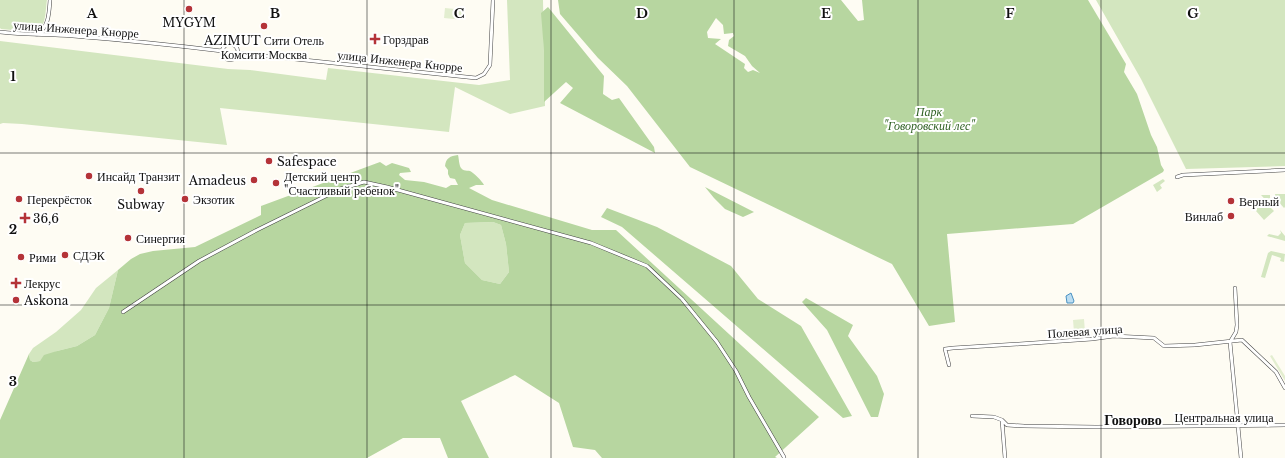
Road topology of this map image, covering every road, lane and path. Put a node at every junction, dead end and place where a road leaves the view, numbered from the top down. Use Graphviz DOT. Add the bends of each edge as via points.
graph roads {
  1 [pos="50,0"];
  2 [pos="492,0"];
  3 [pos="0,31"];
  4 [pos="37,35"];
  5 [pos="222,51"];
  6 [pos="238,53"];
  7 [pos="1285,170"];
  8 [pos="1177,177"];
  9 [pos="1235,288"];
  10 [pos="123,312"];
  11 [pos="1230,342"];
  12 [pos="949,365"];
  13 [pos="1285,388"];
  14 [pos="972,416"];
  15 [pos="1002,420"];
  16 [pos="1285,425"];
  17 [pos="1237,426"];
  18 [pos="784,457"];
  19 [pos="1005,458"];
  20 [pos="1240,458"];
  1 -- 4 [label="street" via="46,26"];
  2 -- 6 [label="street, улица Инженера Кнорре" via="490,65 484,74 476,78"];
  3 -- 4 [label="street, улица Инженера Кнорре"];
  4 -- 5 [label="street, улица Инженера Кнорре" via="100,38"];
  5 -- 6 [label="street, улица Инженера Кнорре" via="225,58 230,60"];
  5 -- 6 [label="street, улица Инженера Кнорре" via="227,44 232,44 237,47"];
  7 -- 8 [label="street"];
  9 -- 11 [label="street" via="1237,325"];
  10 -- 18 [label="street" via="198,260 340,189 364,182 387,187 591,243 647,266 682,299 717,342"];
  11 -- 12 [label="street, Полевая улица" via="1164,346 1154,338 1114,336 953,348 945,349"];
  11 -- 13 [label="street, Полевая улица" via="1242,340 1276,372"];
  11 -- 17 [label="street"];
  14 -- 15 [label="street, Центральная улица"];
  15 -- 17 [label="street, Центральная улица" via="1007,424 1024,426"];
  15 -- 19 [label="street"];
  16 -- 17 [label="street, Центральная улица"];
  17 -- 20 [label="street"];
}
